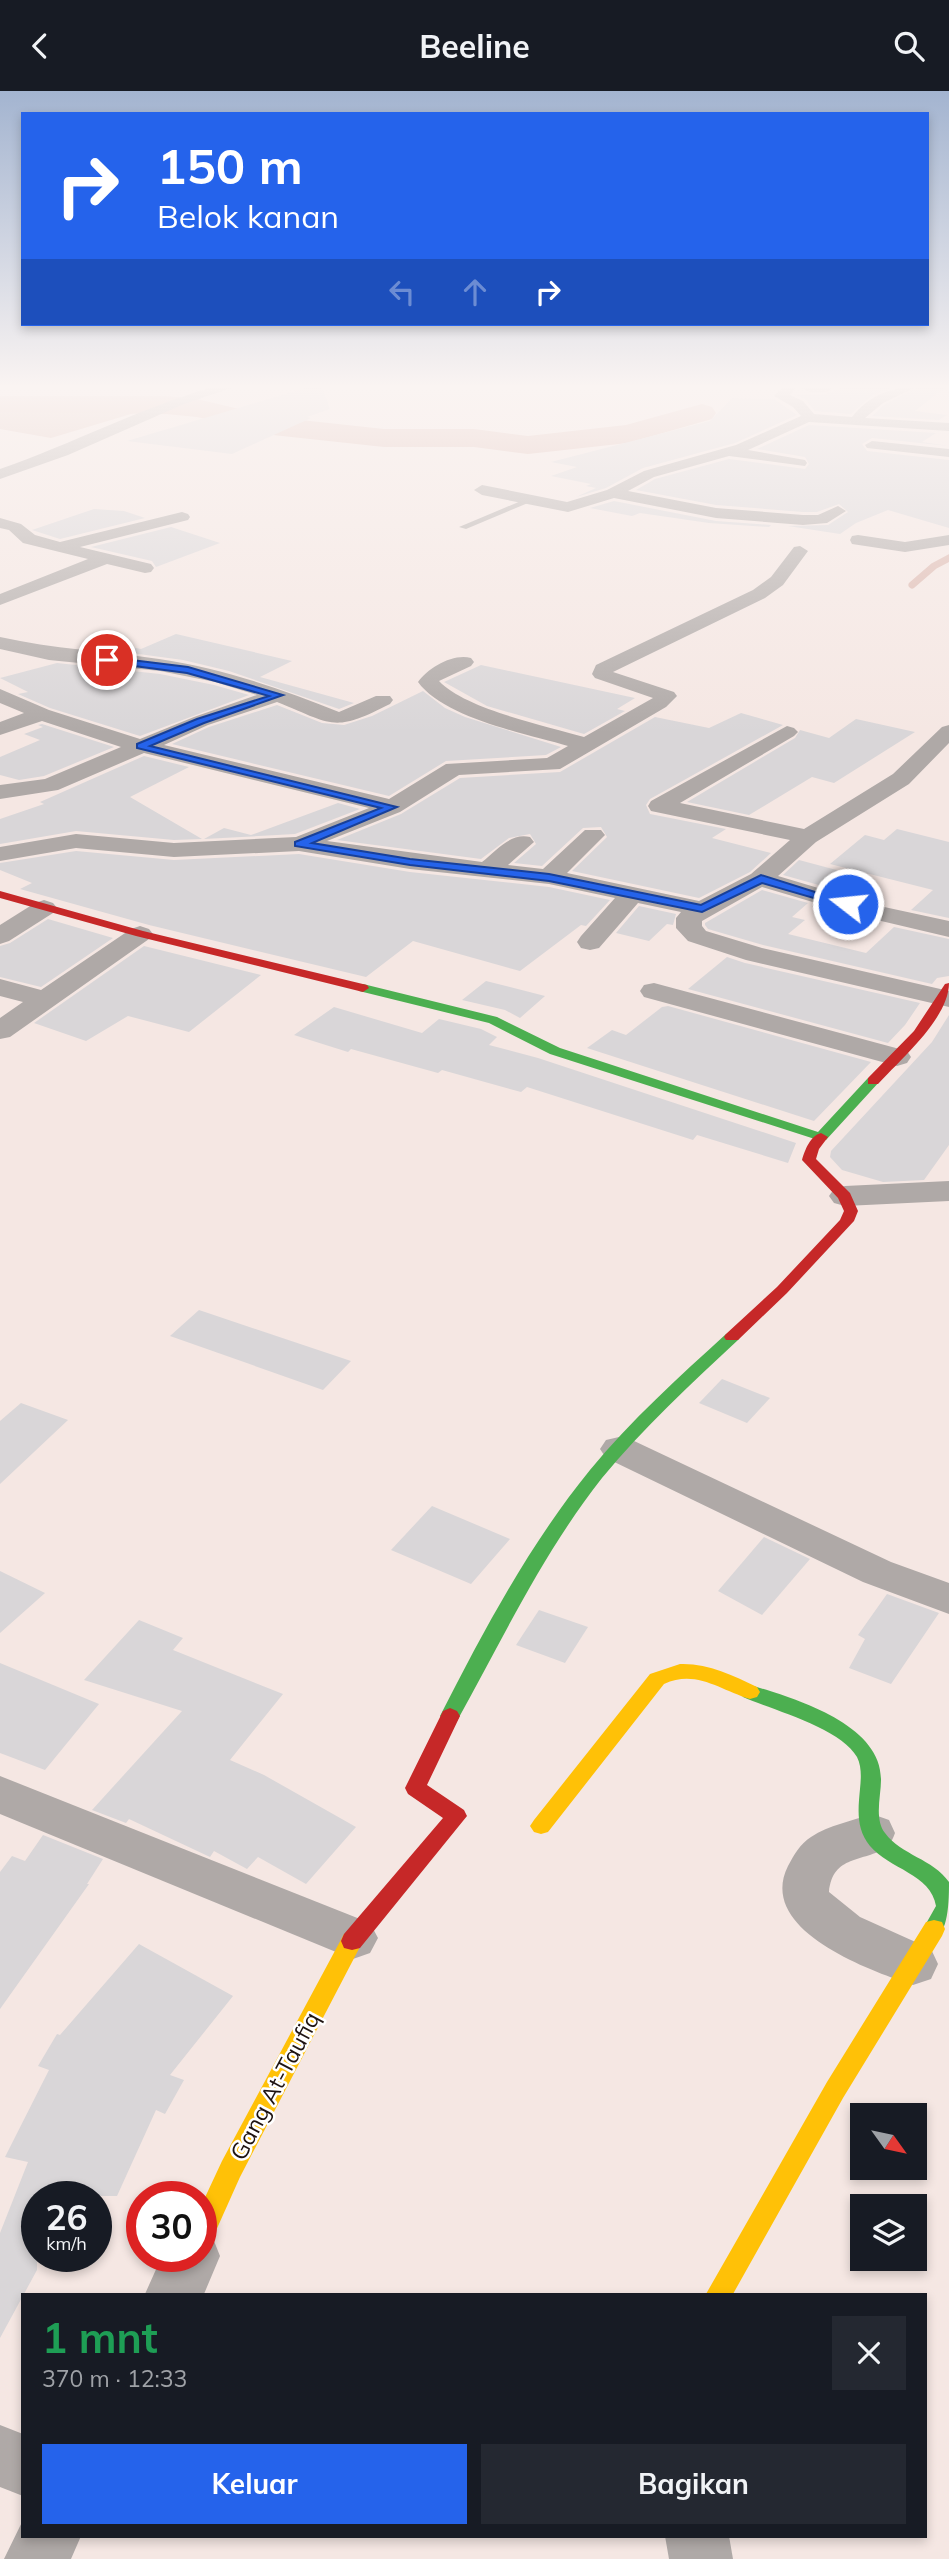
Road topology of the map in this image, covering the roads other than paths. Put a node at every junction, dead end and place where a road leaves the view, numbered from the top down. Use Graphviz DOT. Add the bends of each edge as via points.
graph roads {
  1 [pos="526,502"];
  2 [pos="543,502"];
  3 [pos="584,502"];
  4 [pos="660,502"];
  5 [pos="838,511"];
  6 [pos="182,517"];
  7 [pos="0,523"];
  8 [pos="463,527"];
  9 [pos="858,540"];
  10 [pos="949,540"];
  11 [pos="59,547"];
  12 [pos="800,551"];
  13 [pos="106,558"];
  14 [pos="145,568"];
  15 [pos="0,600"];
  16 [pos="0,643"];
  17 [pos="464,662"];
  18 [pos="0,695"];
  19 [pos="278,695"];
  20 [pos="383,700"];
  21 [pos="42,714"];
  22 [pos="0,729"];
  23 [pos="949,731"];
  24 [pos="787,732"];
  25 [pos="586,744"];
  26 [pos="141,746"];
  27 [pos="0,792"];
  28 [pos="392,807"];
  29 [pos="593,835"];
  30 [pos="808,837"];
  31 [pos="522,842"];
  32 [pos="299,844"];
  33 [pos="0,854"];
  34 [pos="488,870"];
  35 [pos="549,877"];
  36 [pos="761,879"];
  37 [pos="633,893"];
  38 [pos="0,894"];
  39 [pos="44,908"];
  40 [pos="702,909"];
  41 [pos="949,929"];
  42 [pos="140,934"];
  43 [pos="0,936"];
  44 [pos="590,942"];
  45 [pos="0,987"];
  46 [pos="654,991"];
  47 [pos="946,994"];
  48 [pos="44,1000"];
  49 [pos="0,1031"];
  50 [pos="897,1057"];
  51 [pos="821,1137"];
  52 [pos="949,1191"];
  53 [pos="845,1196"];
  54 [pos="619,1448"];
  55 [pos="949,1599"];
  56 [pos="0,1794"];
  57 [pos="541,1826"];
  58 [pos="872,1833"];
  59 [pos="353,1938"];
  60 [pos="913,1964"];
  61 [pos="217,2200"];
  62 [pos="184,2272"];
  63 [pos="174,2293"];
  64 [pos="720,2293"];
  65 [pos="0,2456"];
  66 [pos="21,2464"];
  67 [pos="48,2538"];
  68 [pos="697,2538"];
  69 [pos="36,2559"];
  70 [pos="701,2559"];
  1 -- 8 [label="lane"];
  2 -- 3 [label="street" via="569,507"];
  4 -- 5 [label="street" via="794,520 821,520"];
  6 -- 11 [label="street"];
  7 -- 11 [label="street" via="15,527 19,539"];
  9 -- 10 [label="street" via="905,547"];
  11 -- 13 [label="street"];
  12 -- 25 [label="street" via="777,581 759,594 603,669 602,674 610,678 667,698"];
  13 -- 14 [label="street"];
  13 -- 15 [label="street"];
  16 -- 19 [label="street" via="49,654 188,670"];
  17 -- 25 [label="street" via="434,674 428,682 431,688 492,715"];
  18 -- 21 [label="street"];
  19 -- 20 [label="street" via="341,719"];
  19 -- 26 [label="street"];
  21 -- 22 [label="street"];
  21 -- 26 [label="street"];
  23 -- 30 [label="street" via="901,779"];
  24 -- 30 [label="street" via="659,806"];
  25 -- 28 [label="street" via="552,764 454,769"];
  26 -- 27 [label="street" via="50,785"];
  26 -- 28 [label="street"];
  28 -- 32 [label="street"];
  29 -- 35 [label="street"];
  30 -- 36 [label="street"];
  31 -- 34 [label="street"];
  32 -- 33 [label="street" via="174,850 76,841"];
  32 -- 34 [label="street"];
  34 -- 35 [label="street"];
  35 -- 37 [label="street"];
  36 -- 40 [label="street"];
  36 -- 41 [label="street"];
  37 -- 40 [label="street"];
  37 -- 44 [label="street"];
  38 -- 39 [label="street"];
  39 -- 42 [label="street"];
  39 -- 43 [label="street"];
  40 -- 47 [label="street" via="689,918 689,928 697,936 755,954"];
  42 -- 48 [label="street"];
  42 -- 51 [label="street" via="493,1020 555,1051"];
  45 -- 48 [label="street"];
  46 -- 50 [label="street"];
  47 -- 50 [label="street"];
  48 -- 49 [label="street"];
  50 -- 51 [label="street"];
  51 -- 53 [label="street" via="809,1160"];
  52 -- 53 [label="street"];
  53 -- 54 [label="street" via="851,1211 835,1235"];
  54 -- 55 [label="street" via="877,1573"];
  54 -- 59 [label="street, Gang At-Taufiq" via="552,1534 490,1639 415,1788 457,1816"];
  56 -- 59 [label="street"];
  57 -- 58 [label="street" via="657,1679 683,1670 726,1682 836,1730 861,1747 873,1779 868,1801"];
  58 -- 60 [label="street" via="891,1853 936,1883 947,1899 947,1908"];
  58 -- 60 [label="street" via="818,1858 805,1881 806,1897 816,1913 845,1933"];
  59 -- 61 [label="street, Gang At-Taufiq"];
  60 -- 64 [label="street"];
  62 -- 63 [label="street"];
  65 -- 66 [label="street"];
  67 -- 69 [label="street"];
  68 -- 70 [label="street"];
}
